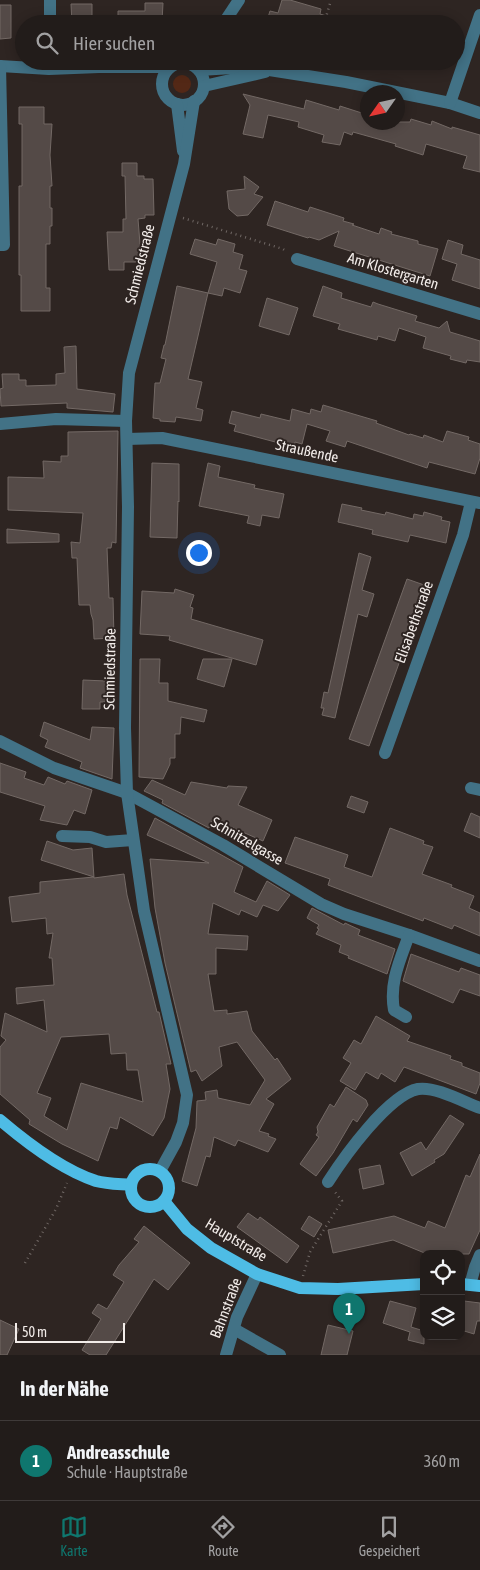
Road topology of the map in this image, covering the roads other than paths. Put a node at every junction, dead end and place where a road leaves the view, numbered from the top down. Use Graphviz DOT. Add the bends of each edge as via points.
graph roads {
  1 [pos="50,0"];
  2 [pos="237,3"];
  3 [pos="50,15"];
  4 [pos="229,15"];
  5 [pos="480,15"];
  6 [pos="465,58"];
  7 [pos="0,66"];
  8 [pos="15,66"];
  9 [pos="144,70"];
  10 [pos="169,70"];
  11 [pos="199,70"];
  12 [pos="266,70"];
  13 [pos="461,70"];
  14 [pos="269,71"];
  15 [pos="166,72"];
  16 [pos="204,86"];
  17 [pos="194,101"];
  18 [pos="450,102"];
  19 [pos="177,104"];
  20 [pos="480,113"];
  21 [pos="184,164"];
  22 [pos="0,245"];
  23 [pos="296,259"];
  24 [pos="480,314"];
  25 [pos="126,421"];
  26 [pos="0,424"];
  27 [pos="127,439"];
  28 [pos="476,503"];
  29 [pos="0,741"];
  30 [pos="385,753"];
  31 [pos="127,793"];
  32 [pos="62,836"];
  33 [pos="133,840"];
  34 [pos="409,935"];
  35 [pos="480,960"];
  36 [pos="406,1017"];
  37 [pos="480,1108"];
  38 [pos="0,1120"];
  39 [pos="160,1171"];
  40 [pos="328,1182"];
  41 [pos="131,1185"];
  42 [pos="164,1201"];
  43 [pos="480,1256"];
  44 [pos="257,1274"];
  45 [pos="420,1284"];
  46 [pos="470,1285"];
  47 [pos="234,1329"];
  48 [pos="226,1355"];
  49 [pos="280,1355"];
  1 -- 3 [label="street"];
  2 -- 4 [label="street"];
  5 -- 6 [label="street"];
  7 -- 8 [label="street"];
  7 -- 22 [label="street" via="4,245"];
  9 -- 15 [label="street"];
  10 -- 15 [label="street"];
  11 -- 16 [label="street"];
  12 -- 14 [label="street"];
  13 -- 18 [label="street"];
  14 -- 16 [label="street"];
  14 -- 18 [label="street"];
  15 -- 19 [label="street" via="163,91"];
  16 -- 17 [label="street"];
  17 -- 19 [label="street"];
  17 -- 21 [label="street, Schmiedstraße"];
  18 -- 20 [label="street"];
  19 -- 21 [label="street, Schmiedstraße"];
  21 -- 25 [label="street, Schmiedstraße" via="129,373"];
  23 -- 24 [label="street, Am Klostergarten"];
  25 -- 26 [label="street" via="56,419"];
  25 -- 27 [label="street, Schmiedstraße"];
  27 -- 28 [label="street, Straußende" via="162,438"];
  27 -- 31 [label="street, Schmiedstraße"];
  28 -- 30 [label="street, Elisabethstraße"];
  29 -- 31 [label="street, Schnitzelgasse" via="54,768"];
  31 -- 33 [label="street, Schmiedstraße"];
  31 -- 34 [label="street, Schnitzelgasse" via="223,844 321,904"];
  32 -- 33 [label="street" via="90,837 106,842"];
  33 -- 39 [label="street, Schmiedstraße" via="144,911 187,1095 183,1123"];
  34 -- 35 [label="street, Schnitzelgasse"];
  34 -- 36 [label="street" via="391,995 394,1010"];
  37 -- 40 [label="street" via="442,1092 419,1089 401,1096 376,1120"];
  38 -- 41 [label="main road" via="35,1150 74,1171 96,1181"];
  39 -- 41 [label="main road" via="142,1170"];
  39 -- 42 [label="main road" via="169,1182"];
  41 -- 42 [label="main road" via="133,1197 142,1205 154,1207"];
  42 -- 44 [label="main road, Hauptstraße" via="187,1229 211,1248"];
  43 -- 46 [label="street"];
  44 -- 45 [label="main road, Hauptstraße" via="300,1288 338,1290"];
  44 -- 47 [label="street, Bahnstraße"];
  47 -- 48 [label="street, Bahnstraße"];
  47 -- 49 [label="street"];
}
